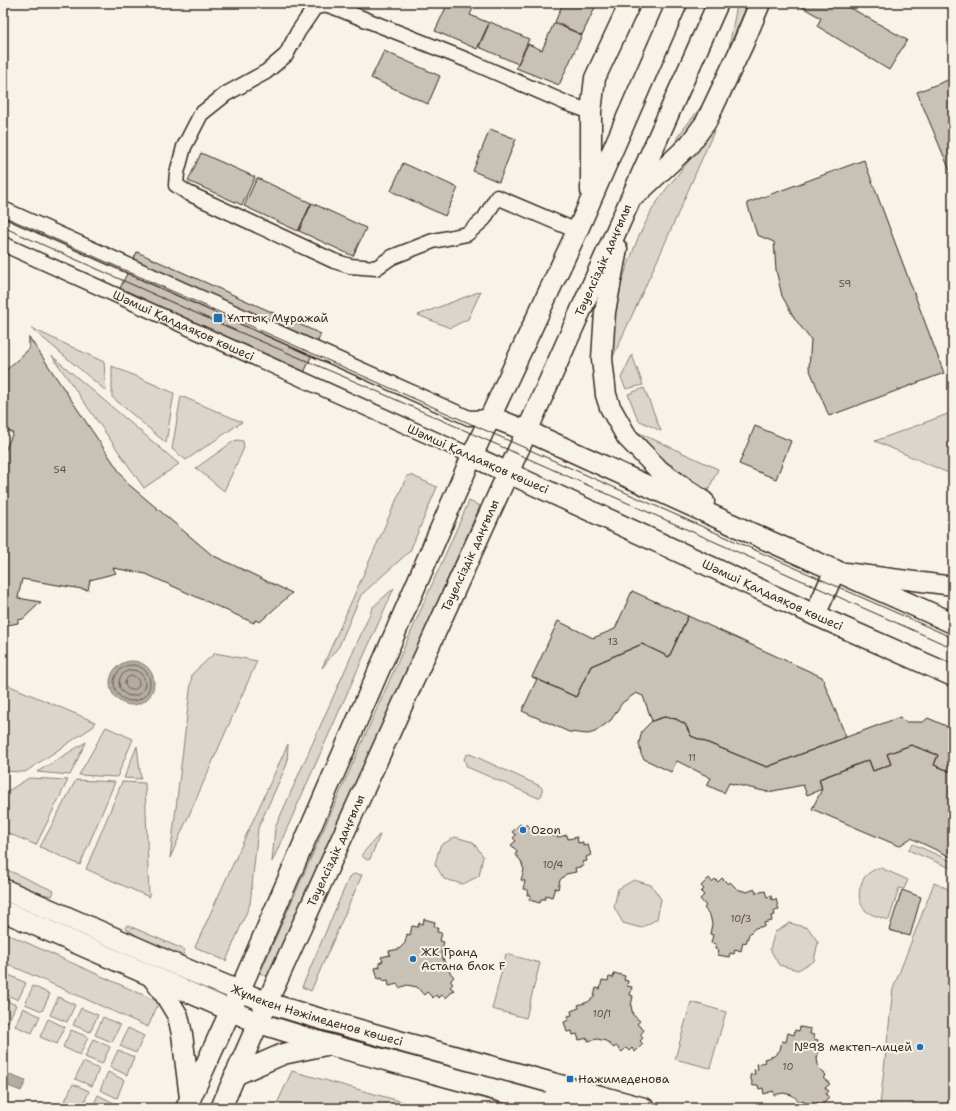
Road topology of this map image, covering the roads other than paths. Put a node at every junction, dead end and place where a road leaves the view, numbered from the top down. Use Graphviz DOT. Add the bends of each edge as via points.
graph roads {
  1 [pos="630,3"];
  2 [pos="677,3"];
  3 [pos="718,3"];
  4 [pos="760,3"];
  5 [pos="591,112"];
  6 [pos="592,199"];
  7 [pos="631,199"];
  8 [pos="3,209"];
  9 [pos="620,222"];
  10 [pos="577,231"];
  11 [pos="3,244"];
  12 [pos="492,417"];
  13 [pos="527,432"];
  14 [pos="472,456"];
  15 [pos="508,472"];
  16 [pos="751,533"];
  17 [pos="834,570"];
  18 [pos="953,586"];
  19 [pos="815,615"];
  20 [pos="953,622"];
  21 [pos="953,676"];
  22 [pos="3,888"];
  23 [pos="3,911"];
  24 [pos="152,977"];
  25 [pos="240,990"];
  26 [pos="268,1002"];
  27 [pos="230,1010"];
  28 [pos="259,1023"];
  29 [pos="330,1044"];
  30 [pos="235,1075"];
  31 [pos="538,1102"];
  32 [pos="188,1103"];
  33 [pos="603,1103"];
  34 [pos="221,1108"];
  35 [pos="562,1108"];
  36 [pos="586,1108"];
  37 [pos="644,1108"];
  1 -- 5 [label="main road" via="595,78"];
  2 -- 6 [label="main road"];
  3 -- 7 [label="main road, Тәуелсіздік даңғылы"];
  4 -- 7 [label="main road" via="706,122 689,145"];
  5 -- 6 [label="main road"];
  5 -- 10 [label="street" via="566,104 467,60 328,5 315,7 286,55 266,72 226,94 201,114 184,147 177,173 176,185 188,193 334,262 350,266 376,268 392,257 433,240 467,234 484,219 497,197"];
  6 -- 10 [label="main road"];
  7 -- 9 [label="main road, Тәуелсіздік даңғылы"];
  8 -- 12 [label="street" via="469,418"];
  9 -- 13 [label="main road, Тәуелсіздік даңғылы"];
  9 -- 16 [label="main road" via="605,312 602,359 610,407 628,437 660,471"];
  10 -- 12 [label="main road"];
  11 -- 14 [label="street, Шәмші Қалдаяқов көшесі"];
  12 -- 13 [label="main road"];
  12 -- 14 [label="main road"];
  13 -- 15 [label="main road, Тәуелсіздік даңғылы"];
  13 -- 16 [label="main road"];
  14 -- 15 [label="main road, Шәмші Қалдаяқов көшесі"];
  14 -- 25 [label="main road"];
  15 -- 19 [label="main road, Шәмші Қалдаяқов көшесі"];
  15 -- 26 [label="main road, Тәуелсіздік даңғылы"];
  16 -- 17 [label="main road"];
  17 -- 18 [label="street"];
  17 -- 19 [label="main road"];
  17 -- 20 [label="main road"];
  19 -- 21 [label="main road, Шәмші Қалдаяқов көшесі"];
  22 -- 25 [label="main road, Жұмекен Нәжімеденов көшесі" via="181,967"];
  23 -- 24 [label="main road, Жұмекен Нәжімеденов көшесі"];
  24 -- 27 [label="main road, Жұмекен Нәжімеденов көшесі"];
  24 -- 32 [label="main road" via="178,1016"];
  25 -- 26 [label="main road, Жұмекен Нәжімеденов көшесі"];
  25 -- 27 [label="main road"];
  26 -- 28 [label="main road, Тәуелсіздік даңғылы"];
  26 -- 33 [label="main road, Жұмекен Нәжімеденов көшесі"];
  27 -- 28 [label="main road, Жұмекен Нәжімеденов көшесі"];
  27 -- 32 [label="main road"];
  28 -- 29 [label="main road, Жұмекен Нәжімеденов көшесі"];
  28 -- 30 [label="main road, Тәуелсіздік даңғылы"];
  29 -- 30 [label="main road" via="283,1054"];
  29 -- 31 [label="main road, Жұмекен Нәжімеденов көшесі"];
  30 -- 34 [label="main road, Тәуелсіздік даңғылы"];
  31 -- 35 [label="main road, Жұмекен Нәжімеденов көшесі"];
  31 -- 36 [label="main road" via="556,1102"];
  33 -- 37 [label="main road, Жұмекен Нәжімеденов көшесі"];
}
